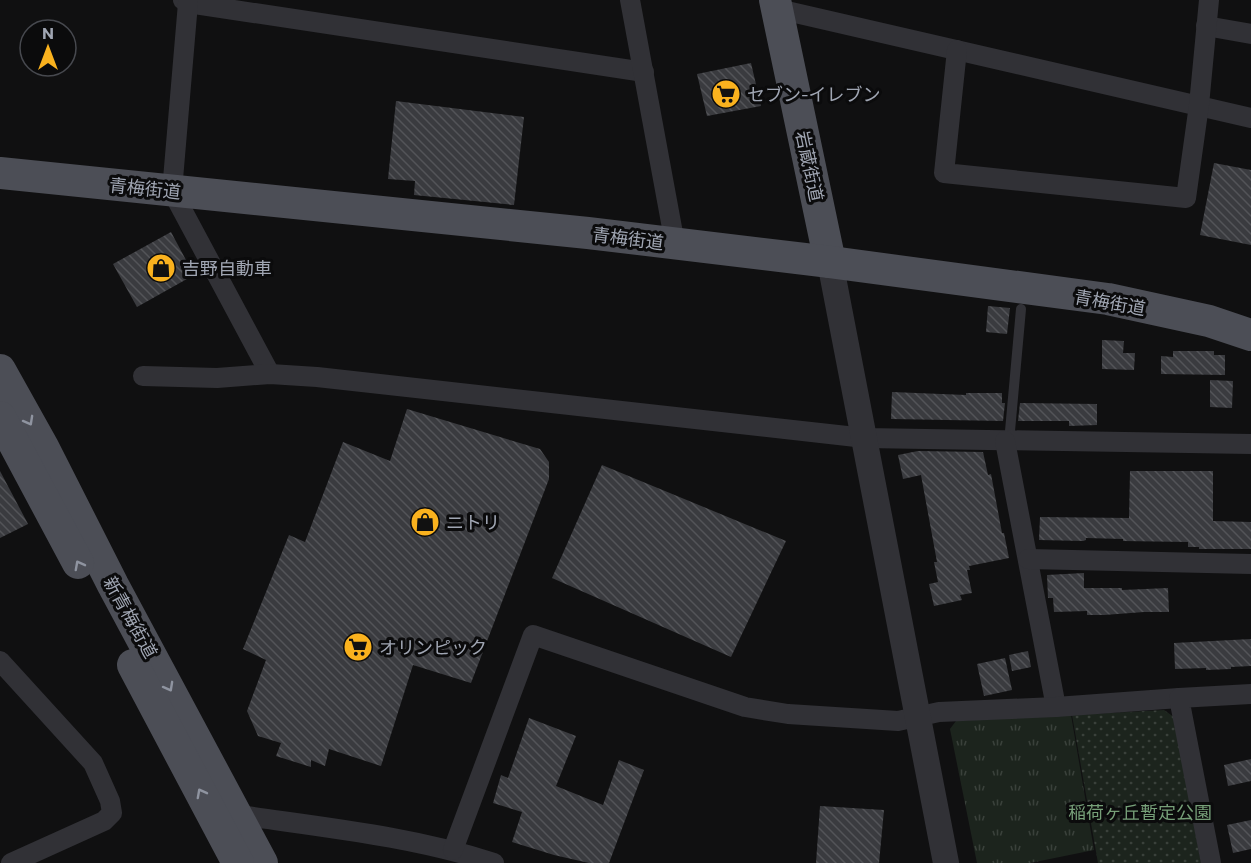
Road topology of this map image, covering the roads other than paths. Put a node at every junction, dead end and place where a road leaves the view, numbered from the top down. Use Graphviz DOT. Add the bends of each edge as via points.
graph roads {
  1 [pos="630,0"];
  2 [pos="1209,0"];
  3 [pos="186,1"];
  4 [pos="777,4"];
  5 [pos="1206,26"];
  6 [pos="1251,34"];
  7 [pos="957,50"];
  8 [pos="644,72"];
  9 [pos="1199,105"];
  10 [pos="1251,118"];
  11 [pos="0,173"];
  12 [pos="172,191"];
  13 [pos="675,244"];
  14 [pos="830,262"];
  15 [pos="1021,309"];
  16 [pos="1251,335"];
  17 [pos="0,370"];
  18 [pos="270,374"];
  19 [pos="143,376"];
  20 [pos="0,417"];
  21 [pos="865,438"];
  22 [pos="1007,441"];
  23 [pos="1251,444"];
  24 [pos="1028,559"];
  25 [pos="1251,564"];
  26 [pos="0,661"];
  27 [pos="1251,694"];
  28 [pos="1179,698"];
  29 [pos="1056,707"];
  30 [pos="917,717"];
  31 [pos="228,820"];
  32 [pos="453,850"];
  33 [pos="11,863"];
  34 [pos="238,863"];
  35 [pos="262,863"];
  36 [pos="494,863"];
  37 [pos="945,863"];
  38 [pos="1211,863"];
  1 -- 8 [label="street"];
  2 -- 5 [label="street"];
  3 -- 8 [label="street"];
  3 -- 12 [label="street"];
  4 -- 7 [label="street"];
  4 -- 14 [label="main road, 岩蔵街道"];
  5 -- 6 [label="street"];
  5 -- 9 [label="street"];
  7 -- 9 [label="street"];
  7 -- 9 [label="street" via="944,173 1186,198"];
  8 -- 13 [label="street"];
  9 -- 10 [label="street"];
  11 -- 12 [label="main road, 青梅街道"];
  12 -- 13 [label="main road, 青梅街道"];
  12 -- 18 [label="street"];
  13 -- 14 [label="main road, 青梅街道"];
  14 -- 16 [label="main road, 青梅街道" via="1131,303"];
  14 -- 21 [label="street"];
  15 -- 22 [label="lane"];
  17 -- 31 [label="main road, 新青梅街道, one-way" via="43,447"];
  18 -- 19 [label="street" via="217,378"];
  18 -- 21 [label="street"];
  31 -- 20 [label="main road, 新青梅街道, one-way"];
  21 -- 22 [label="street"];
  21 -- 30 [label="street"];
  22 -- 23 [label="street"];
  22 -- 24 [label="street"];
  24 -- 25 [label="street"];
  24 -- 29 [label="street"];
  26 -- 33 [label="street" via="93,763 112,813 104,821"];
  27 -- 28 [label="street"];
  28 -- 29 [label="street"];
  28 -- 38 [label="street"];
  29 -- 30 [label="street" via="939,712"];
  30 -- 32 [label="street" via="898,721 788,714 745,707 533,635"];
  30 -- 37 [label="street"];
  31 -- 32 [label="street" via="246,816"];
  31 -- 34 [label="main road, 新青梅街道"];
  31 -- 35 [label="main road, 新青梅街道"];
  32 -- 36 [label="street"];
}
